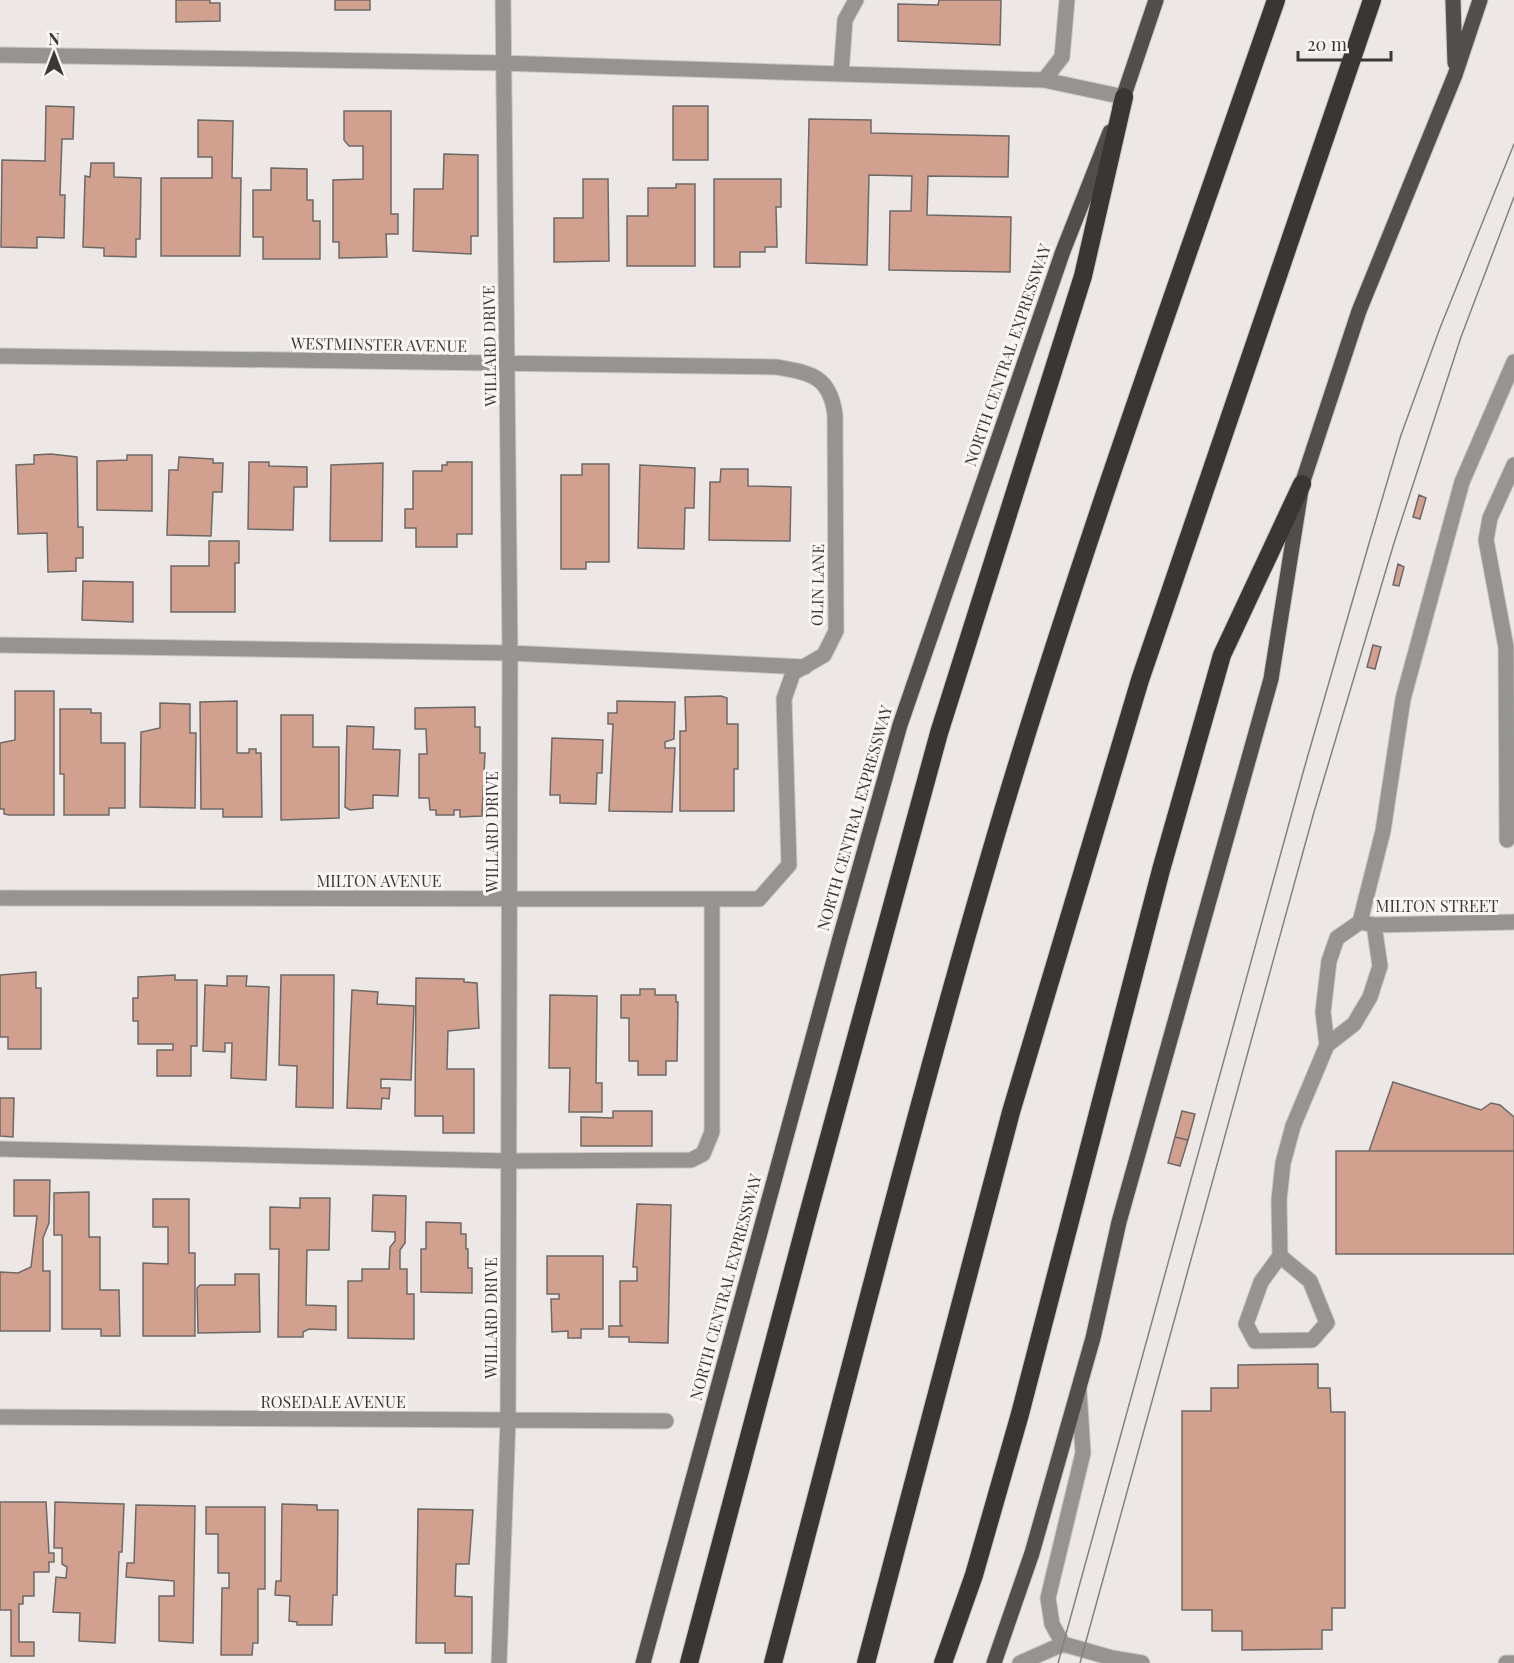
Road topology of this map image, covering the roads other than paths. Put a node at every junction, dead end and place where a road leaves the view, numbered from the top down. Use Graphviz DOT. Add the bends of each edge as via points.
graph roads {
  1 [pos="503,0"];
  2 [pos="856,0"];
  3 [pos="1067,0"];
  4 [pos="1156,0"];
  5 [pos="1276,0"];
  6 [pos="1372,0"];
  7 [pos="1453,0"];
  8 [pos="1480,0"];
  9 [pos="0,55"];
  10 [pos="504,63"];
  11 [pos="841,74"];
  12 [pos="1455,75"];
  13 [pos="1044,80"];
  14 [pos="1124,97"];
  15 [pos="0,356"];
  16 [pos="1514,362"];
  17 [pos="507,364"];
  18 [pos="826,385"];
  19 [pos="1514,465"];
  20 [pos="1302,484"];
  21 [pos="0,645"];
  22 [pos="510,653"];
  23 [pos="805,667"];
  24 [pos="1507,840"];
  25 [pos="0,898"];
  26 [pos="509,898"];
  27 [pos="712,899"];
  28 [pos="759,899"];
  29 [pos="1514,922"];
  30 [pos="1367,923"];
  31 [pos="1327,1045"];
  32 [pos="0,1149"];
  33 [pos="508,1161"];
  34 [pos="1280,1256"];
  35 [pos="1079,1386"];
  36 [pos="0,1417"];
  37 [pos="508,1421"];
  38 [pos="666,1421"];
  39 [pos="1063,1644"];
  40 [pos="499,1663"];
  41 [pos="643,1663"];
  42 [pos="689,1663"];
  43 [pos="773,1663"];
  44 [pos="866,1663"];
  45 [pos="943,1663"];
  46 [pos="994,1663"];
  47 [pos="1020,1663"];
  48 [pos="1142,1663"];
  49 [pos="1507,1663"];
  50 [pos="1514,1663"];
  1 -- 10 [label="street, WILLARD DRIVE"];
  2 -- 11 [label="street" via="845,20"];
  3 -- 13 [label="street" via="1062,57"];
  4 -- 14 [label="main road, NORTH CENTRAL EXPRESSWAY"];
  5 -- 43 [label="highway" via="1081,570 1004,809 930,1071"];
  6 -- 44 [label="highway" via="1140,680 1011,1112"];
  7 -- 12 [label="main road"];
  8 -- 12 [label="main road"];
  9 -- 10 [label="street"];
  10 -- 11 [label="street"];
  10 -- 17 [label="street, WILLARD DRIVE"];
  11 -- 13 [label="street"];
  12 -- 20 [label="main road" via="1359,311"];
  13 -- 14 [label="street"];
  14 -- 41 [label="main road, NORTH CENTRAL EXPRESSWAY" via="1063,250 900,725"];
  14 -- 42 [label="highway" via="1083,276 939,733"];
  15 -- 17 [label="street, WESTMINSTER AVENUE"];
  16 -- 30 [label="street" via="1462,482 1403,699"];
  17 -- 18 [label="street, WESTMINSTER AVENUE" via="776,367 804,372"];
  17 -- 22 [label="street, WILLARD DRIVE"];
  18 -- 23 [label="street, OLIN LANE" via="835,414 836,631 824,655"];
  19 -- 24 [label="street" via="1490,518 1486,540 1506,647"];
  20 -- 35 [label="main road" via="1271,679 1119,1222"];
  20 -- 45 [label="highway" via="1222,655 1161,870 1020,1414 974,1575"];
  21 -- 22 [label="street"];
  22 -- 23 [label="street"];
  22 -- 26 [label="street, WILLARD DRIVE"];
  23 -- 28 [label="street, OLIN LANE" via="794,674 784,699 789,865"];
  25 -- 26 [label="street, MILTON AVENUE"];
  26 -- 27 [label="street, MILTON AVENUE"];
  26 -- 33 [label="street, WILLARD DRIVE"];
  27 -- 28 [label="street, MILTON AVENUE"];
  27 -- 33 [label="street" via="712,1132 703,1154 691,1160"];
  29 -- 30 [label="street, MILTON STREET"];
  30 -- 31 [label="street" via="1337,938 1329,961 1323,1012"];
  30 -- 31 [label="street" via="1380,966 1370,997 1354,1024"];
  31 -- 34 [label="street" via="1293,1126 1283,1163"];
  32 -- 33 [label="street"];
  33 -- 37 [label="street, WILLARD DRIVE"];
  34 -- 34 [label="street" via="1261,1282 1246,1324 1255,1341 1312,1340 1327,1323 1310,1281"];
  35 -- 39 [label="street" via="1083,1453 1048,1598 1052,1623"];
  35 -- 46 [label="main road" via="1032,1553"];
  36 -- 37 [label="street, ROSEDALE AVENUE"];
  37 -- 38 [label="street, ROSEDALE AVENUE"];
  37 -- 40 [label="street, WILLARD DRIVE"];
  39 -- 47 [label="street"];
  39 -- 48 [label="street"];
  49 -- 50 [label="street"];
}
